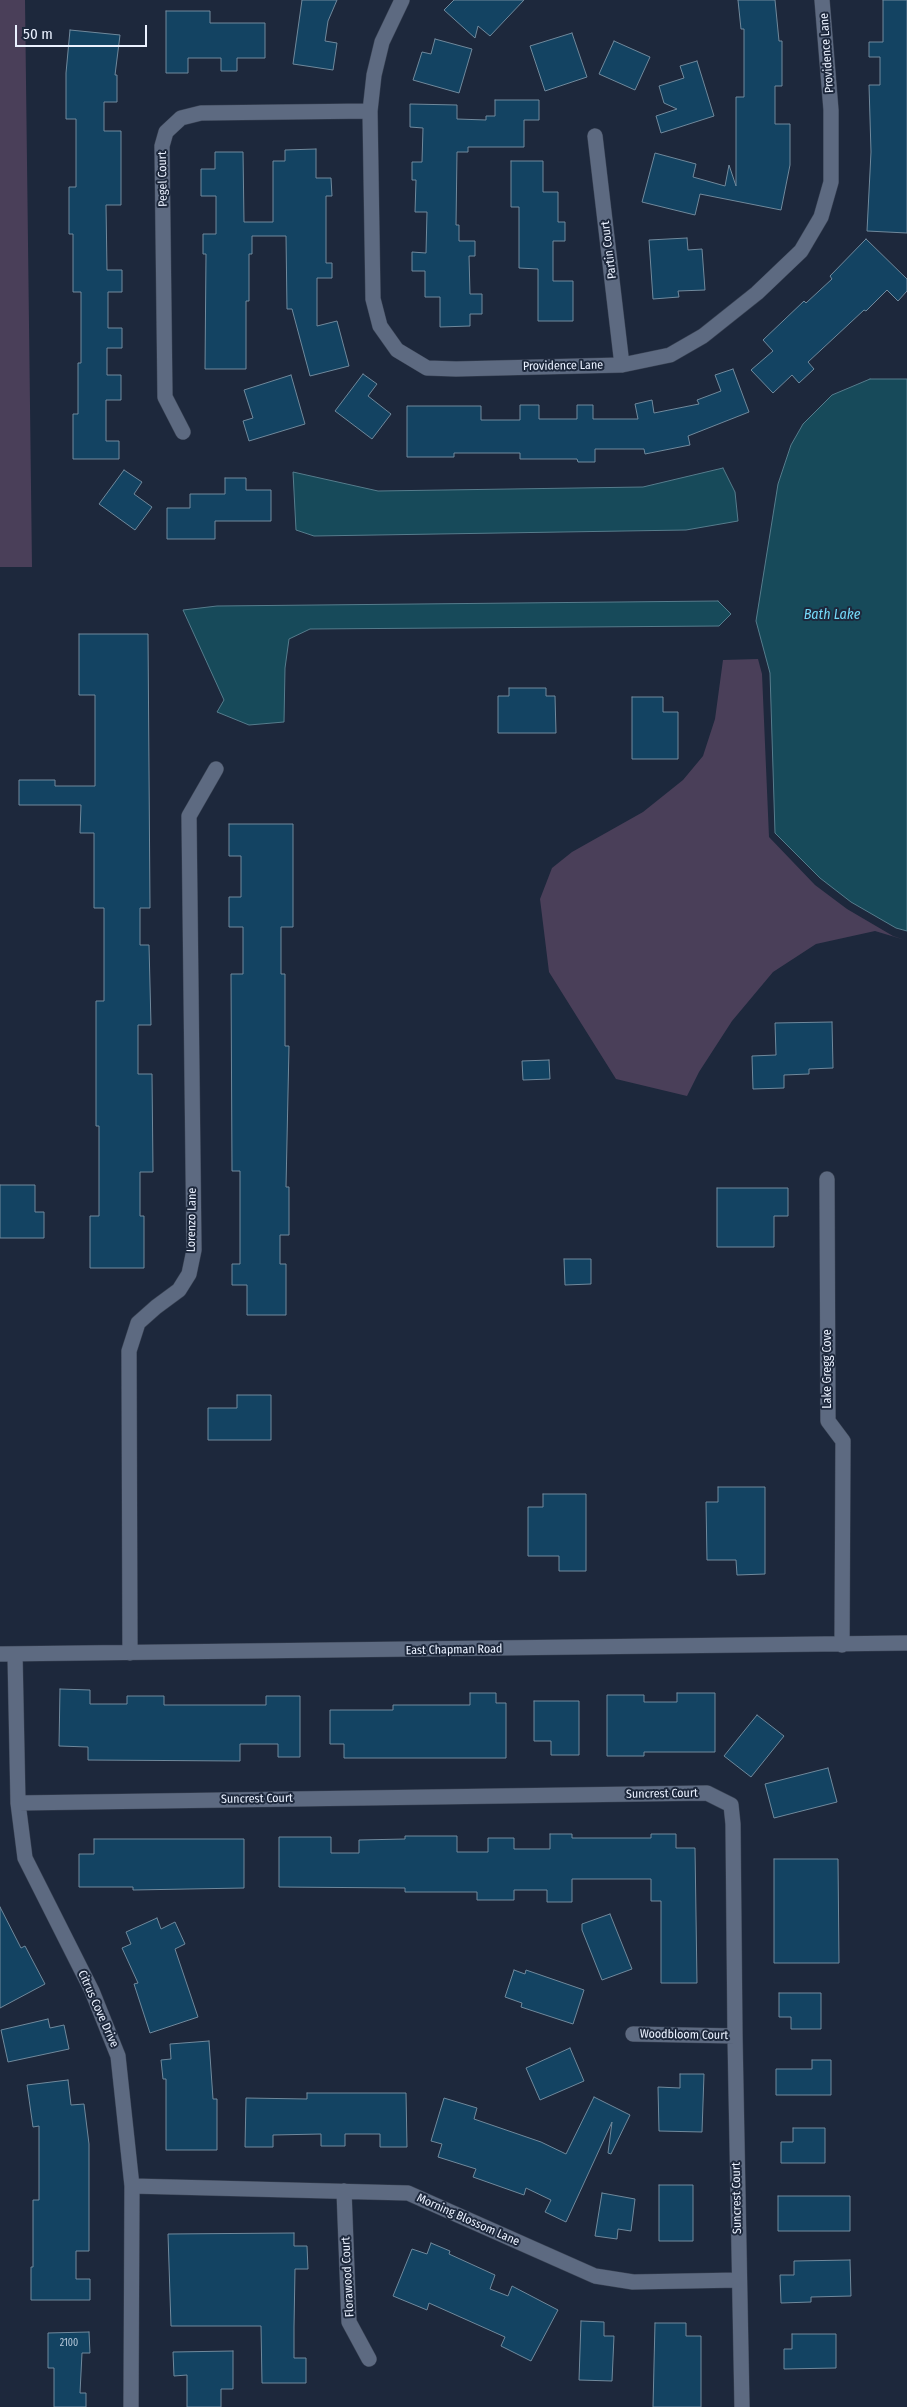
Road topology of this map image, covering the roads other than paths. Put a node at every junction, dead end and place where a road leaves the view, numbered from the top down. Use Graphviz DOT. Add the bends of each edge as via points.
graph roads {
  1 [pos="402,0"];
  2 [pos="822,0"];
  3 [pos="370,111"];
  4 [pos="595,136"];
  5 [pos="622,365"];
  6 [pos="183,432"];
  7 [pos="216,769"];
  8 [pos="827,1179"];
  9 [pos="907,1643"];
  10 [pos="842,1645"];
  11 [pos="8,1654"];
  12 [pos="130,1654"];
  13 [pos="18,1803"];
  14 [pos="633,2034"];
  15 [pos="735,2036"];
  16 [pos="132,2186"];
  17 [pos="344,2191"];
  18 [pos="739,2280"];
  19 [pos="369,2359"];
  20 [pos="131,2407"];
  21 [pos="742,2407"];
  1 -- 3 [label="street, Providence Lane" via="382,42"];
  2 -- 5 [label="street, Providence Lane" via="831,110 831,164 821,217 801,250 757,293 704,336 670,355"];
  3 -- 5 [label="street, Providence Lane" via="373,299 380,326 397,350 427,368"];
  3 -- 6 [label="street, Pegel Court" via="201,113 181,118 166,132 162,146 165,397"];
  4 -- 5 [label="street, Partin Court"];
  7 -- 12 [label="street, Lorenzo Lane" via="189,816 194,1250 189,1274 179,1290 138,1323 129,1351"];
  8 -- 10 [label="street, Lake Gregg Cove" via="828,1421 843,1441"];
  9 -- 10 [label="street, East Chapman Road"];
  10 -- 12 [label="street, East Chapman Road"];
  11 -- 12 [label="street, East Chapman Road"];
  11 -- 13 [label="street, Citrus Cove Drive"];
  13 -- 15 [label="street, Suncrest Court" via="707,1793 731,1805 734,1824"];
  13 -- 16 [label="street, Citrus Cove Drive" via="25,1858 92,1991 118,2056"];
  14 -- 15 [label="street, Woodbloom Court"];
  15 -- 18 [label="street, Suncrest Court"];
  16 -- 17 [label="street, Morning Blossom Lane"];
  16 -- 20 [label="street, Citrus Cove Drive"];
  17 -- 18 [label="street, Morning Blossom Lane" via="408,2193 595,2276 633,2282"];
  17 -- 19 [label="street, Florawood Court" via="349,2322"];
  18 -- 21 [label="street, Suncrest Court"];
}
